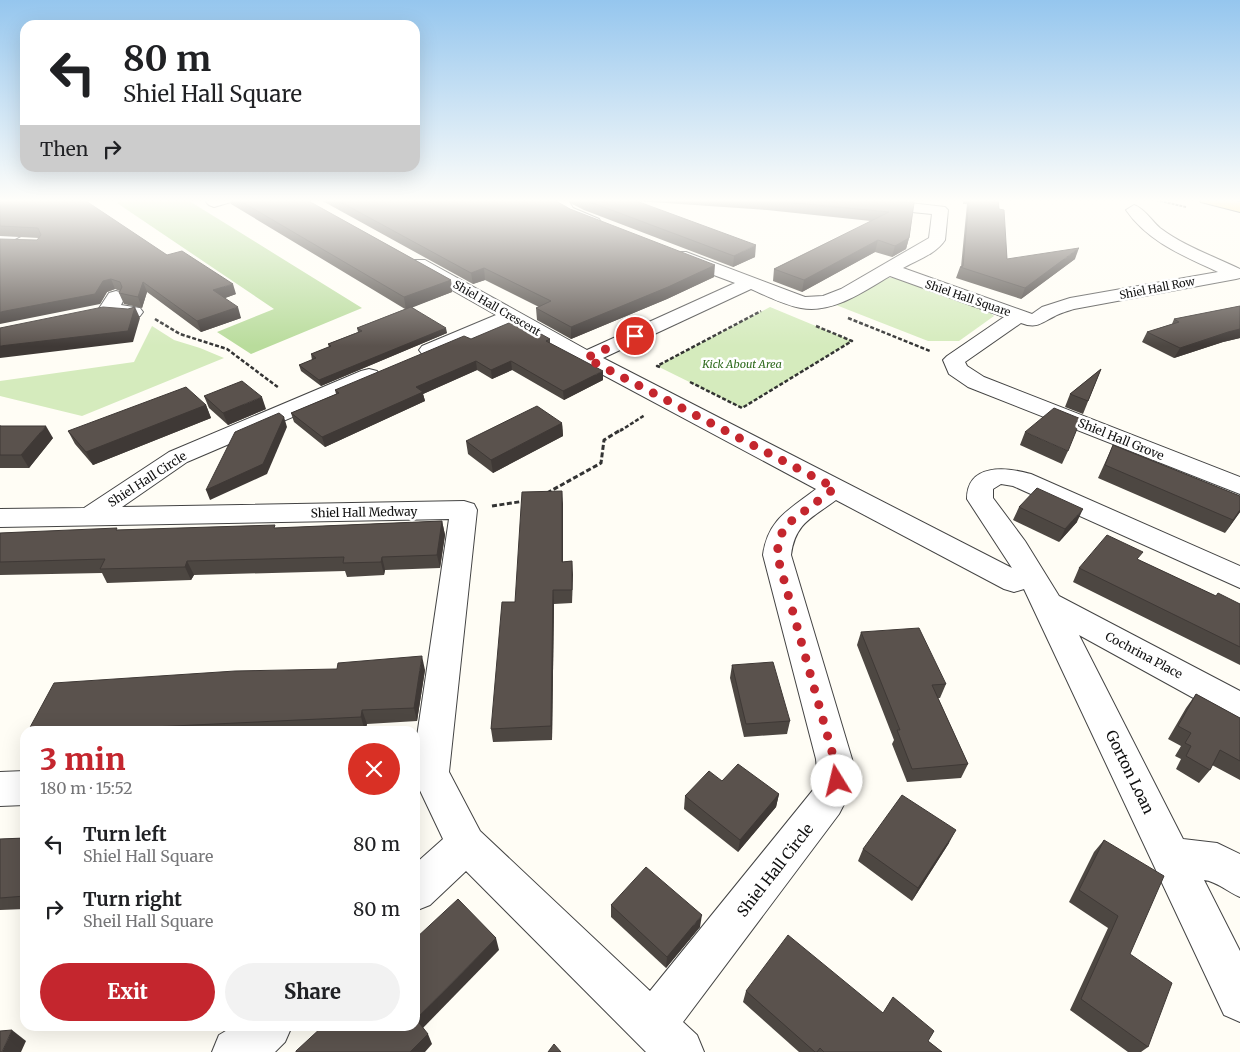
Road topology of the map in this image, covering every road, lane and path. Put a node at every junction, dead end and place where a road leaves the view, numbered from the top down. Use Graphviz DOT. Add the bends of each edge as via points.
graph roads {
  1 [pos="927,248"];
  2 [pos="1186,248"];
  3 [pos="668,251"];
  4 [pos="408,257"];
  5 [pos="888,270"];
  6 [pos="1239,274"];
  7 [pos="750,283"];
  8 [pos="105,307"];
  9 [pos="823,308"];
  10 [pos="761,311"];
  11 [pos="133,312"];
  12 [pos="511,316"];
  13 [pos="1020,316"];
  14 [pos="586,358"];
  15 [pos="954,360"];
  16 [pos="665,370"];
  17 [pos="688,382"];
  18 [pos="668,401"];
  19 [pos="301,404"];
  20 [pos="1240,486"];
  21 [pos="835,488"];
  22 [pos="543,495"];
  23 [pos="526,501"];
  24 [pos="464,510"];
  25 [pos="89,517"];
  26 [pos="0,518"];
  27 [pos="1014,565"];
  28 [pos="1240,578"];
  29 [pos="1048,604"];
  30 [pos="1240,706"];
  31 [pos="422,773"];
  32 [pos="20,788"];
  33 [pos="0,789"];
  34 [pos="466,844"];
  35 [pos="1172,858"];
  36 [pos="1240,877"];
  37 [pos="420,886"];
  38 [pos="1240,999"];
  39 [pos="264,1031"];
  40 [pos="666,1038"];
  41 [pos="236,1052"];
  1 -- 5 [label="street"];
  2 -- 6 [label="street, Shiel Hall Row"];
  3 -- 7 [label="street"];
  4 -- 12 [label="street, Shiel Hall Crescent"];
  5 -- 9 [label="street" via="828,302"];
  5 -- 13 [label="street, Shiel Hall Square"];
  6 -- 13 [label="street, Shiel Hall Row" via="1070,304 1049,311 1034,321"];
  7 -- 9 [label="street"];
  7 -- 14 [label="street"];
  8 -- 11 [label="street"];
  9 -- 15 [label="path"];
  9 -- 17 [label="path" via="808,322 852,341 742,408"];
  10 -- 16 [label="path" via="657,366"];
  11 -- 19 [label="path" via="159,320 180,334 227,349"];
  12 -- 14 [label="street, Shiel Hall Crescent"];
  12 -- 19 [label="street, Shiel Hall Circle"];
  13 -- 15 [label="street, Shiel Hall Square"];
  14 -- 18 [label="street"];
  15 -- 20 [label="street, Shiel Hall Grove" via="957,369 976,382"];
  18 -- 21 [label="street"];
  18 -- 22 [label="path" via="604,440 601,464"];
  19 -- 25 [label="street, Shiel Hall Circle" via="178,457"];
  21 -- 27 [label="street"];
  21 -- 40 [label="street, Shiel Hall Circle" via="786,525 779,539 777,555 834,759 837,781"];
  23 -- 24 [label="path"];
  24 -- 25 [label="street, Shiel Hall Medway"];
  24 -- 31 [label="street"];
  25 -- 26 [label="street, Shiel Hall Medway"];
  27 -- 28 [label="street, Gorton Loan" via="980,499 980,488 997,476 1007,475 1022,480"];
  27 -- 29 [label="street, Gorton Loan"];
  29 -- 30 [label="street, Cochrina Place"];
  29 -- 35 [label="street, Gorton Loan"];
  31 -- 34 [label="street, Shiel Hall Circle"];
  32 -- 33 [label="street"];
  34 -- 37 [label="street"];
  34 -- 40 [label="street, Shiel Hall Circle"];
  35 -- 36 [label="street" via="1217,862"];
  35 -- 38 [label="street, Gorton Loan"];
  39 -- 41 [label="street"];
}
